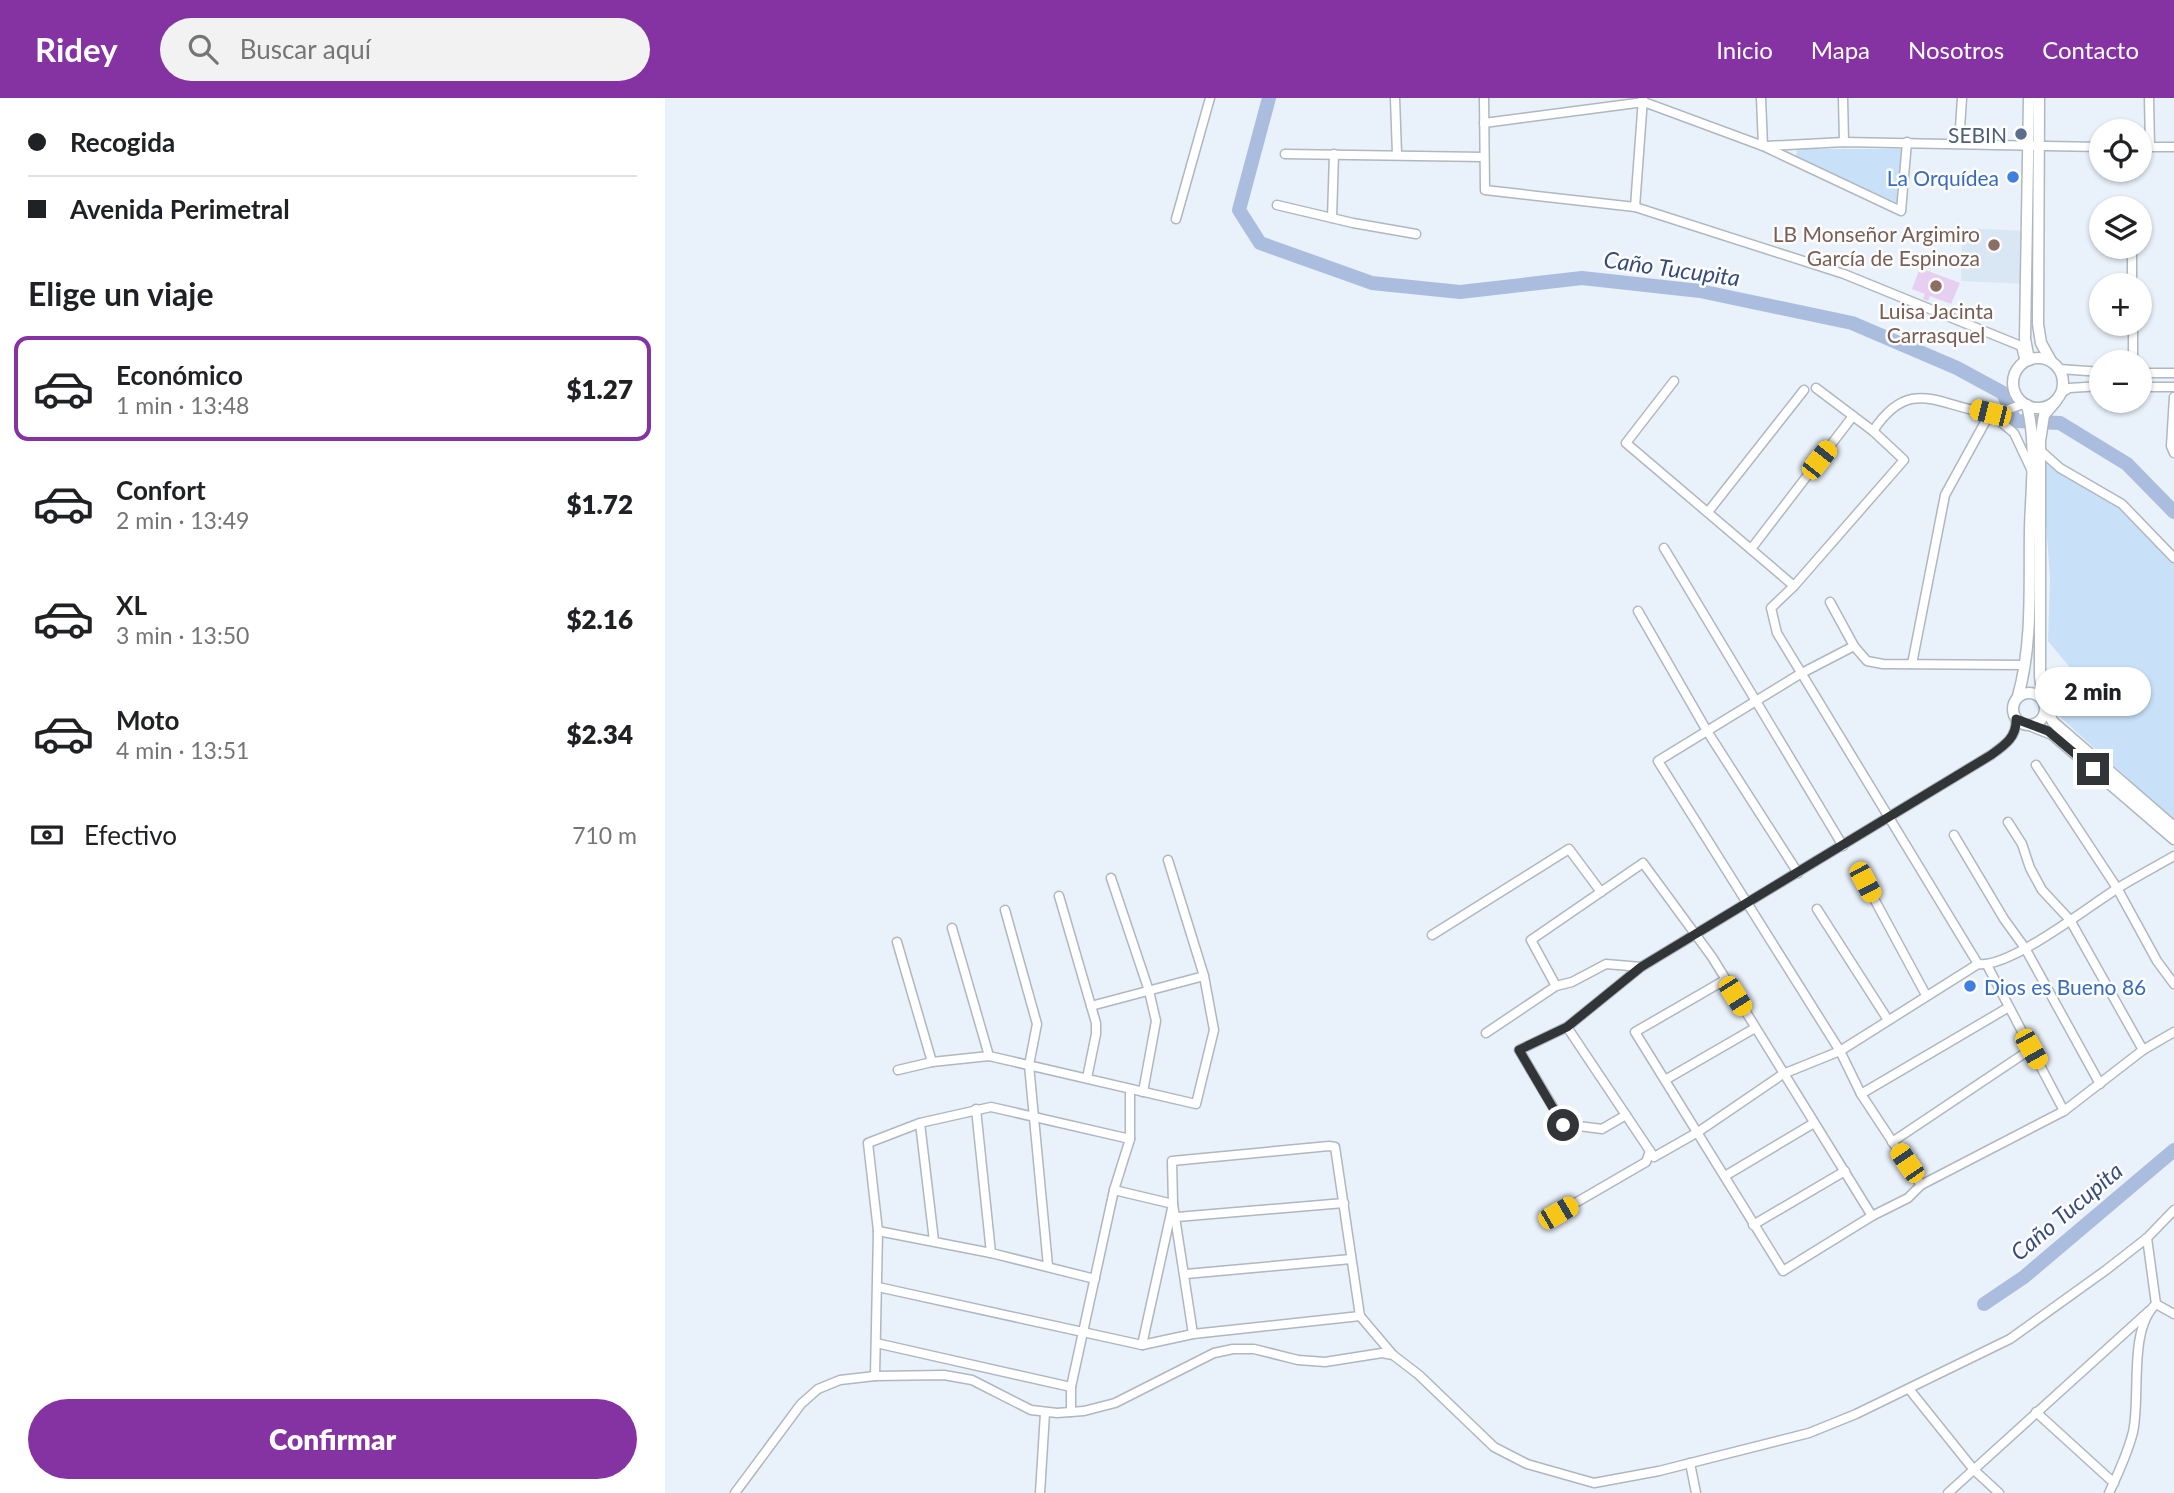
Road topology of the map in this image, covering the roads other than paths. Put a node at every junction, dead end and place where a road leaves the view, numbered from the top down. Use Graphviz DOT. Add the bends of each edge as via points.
graph roads {
  1 [pos="1210,98"];
  2 [pos="1395,98"];
  3 [pos="1484,98"];
  4 [pos="1761,98"];
  5 [pos="1843,98"];
  6 [pos="1962,98"];
  7 [pos="2029,98"];
  8 [pos="2039,98"];
  9 [pos="2150,98"];
  10 [pos="1644,100"];
  11 [pos="2148,119"];
  12 [pos="1484,123"];
  13 [pos="1844,142"];
  14 [pos="1907,142"];
  15 [pos="1959,143"];
  16 [pos="1763,146"];
  17 [pos="2034,146"];
  18 [pos="2089,147"];
  19 [pos="2152,147"];
  20 [pos="2174,147"];
  21 [pos="1285,154"];
  22 [pos="1334,154"];
  23 [pos="1397,154"];
  24 [pos="1484,157"];
  25 [pos="1277,205"];
  26 [pos="1635,207"];
  27 [pos="1332,218"];
  28 [pos="1176,219"];
  29 [pos="1416,234"];
  30 [pos="2027,361"];
  31 [pos="2055,365"];
  32 [pos="2089,370"];
  33 [pos="2152,373"];
  34 [pos="2174,373"];
  35 [pos="1674,381"];
  36 [pos="2089,387"];
  37 [pos="2152,387"];
  38 [pos="2174,387"];
  39 [pos="1816,388"];
  40 [pos="1804,390"];
  41 [pos="2058,397"];
  42 [pos="2174,397"];
  43 [pos="2026,404"];
  44 [pos="1990,413"];
  45 [pos="1853,416"];
  46 [pos="2039,427"];
  47 [pos="1873,430"];
  48 [pos="2041,451"];
  49 [pos="2174,453"];
  50 [pos="2032,470"];
  51 [pos="1708,512"];
  52 [pos="1664,548"];
  53 [pos="1751,549"];
  54 [pos="2173,558"];
  55 [pos="1794,586"];
  56 [pos="1830,602"];
  57 [pos="1638,611"];
  58 [pos="1854,646"];
  59 [pos="1912,664"];
  60 [pos="2025,664"];
  61 [pos="1800,674"];
  62 [pos="2018,696"];
  63 [pos="1755,703"];
  64 [pos="2044,704"];
  65 [pos="2016,719"];
  66 [pos="2032,726"];
  67 [pos="1707,731"];
  68 [pos="2036,765"];
  69 [pos="1889,818"];
  70 [pos="2008,822"];
  71 [pos="2174,827"];
  72 [pos="1954,835"];
  73 [pos="2174,839"];
  74 [pos="1843,846"];
  75 [pos="2174,856"];
  76 [pos="1168,860"];
  77 [pos="1798,873"];
  78 [pos="1111,878"];
  79 [pos="1865,882"];
  80 [pos="2117,888"];
  81 [pos="1601,892"];
  82 [pos="1059,896"];
  83 [pos="1748,904"];
  84 [pos="1817,909"];
  85 [pos="1005,910"];
  86 [pos="2070,920"];
  87 [pos="953,928"];
  88 [pos="1432,935"];
  89 [pos="1696,935"];
  90 [pos="897,942"];
  91 [pos="2025,948"];
  92 [pos="1982,965"];
  93 [pos="1641,967"];
  94 [pos="1204,976"];
  95 [pos="1725,980"];
  96 [pos="2174,984"];
  97 [pos="1556,986"];
  98 [pos="1149,991"];
  99 [pos="1926,995"];
  100 [pos="1091,1006"];
  101 [pos="2009,1007"];
  102 [pos="1888,1020"];
  103 [pos="1567,1027"];
  104 [pos="1755,1028"];
  105 [pos="2174,1032"];
  106 [pos="1486,1033"];
  107 [pos="2031,1049"];
  108 [pos="2143,1050"];
  109 [pos="1840,1051"];
  110 [pos="989,1056"];
  111 [pos="932,1062"];
  112 [pos="1029,1065"];
  113 [pos="898,1070"];
  114 [pos="1783,1074"];
  115 [pos="1087,1078"];
  116 [pos="1665,1080"];
  117 [pos="2100,1084"];
  118 [pos="1130,1089"];
  119 [pos="1143,1092"];
  120 [pos="1861,1094"];
  121 [pos="976,1109"];
  122 [pos="2063,1111"];
  123 [pos="1626,1115"];
  124 [pos="1032,1116"];
  125 [pos="1814,1123"];
  126 [pos="921,1124"];
  127 [pos="1698,1132"];
  128 [pos="1131,1139"];
  129 [pos="1892,1142"];
  130 [pos="1650,1151"];
  131 [pos="1845,1171"];
  132 [pos="1725,1176"];
  133 [pos="1921,1185"];
  134 [pos="1114,1190"];
  135 [pos="1344,1203"];
  136 [pos="1173,1204"];
  137 [pos="2174,1210"];
  138 [pos="1558,1213"];
  139 [pos="1872,1216"];
  140 [pos="1177,1217"];
  141 [pos="1753,1225"];
  142 [pos="878,1231"];
  143 [pos="2147,1238"];
  144 [pos="934,1241"];
  145 [pos="991,1253"];
  146 [pos="1351,1259"];
  147 [pos="1048,1266"];
  148 [pos="1186,1274"];
  149 [pos="1095,1279"];
  150 [pos="878,1287"];
  151 [pos="2156,1304"];
  152 [pos="2149,1311"];
  153 [pos="2174,1314"];
  154 [pos="1360,1316"];
  155 [pos="1084,1332"];
  156 [pos="1193,1334"];
  157 [pos="876,1342"];
  158 [pos="1142,1345"];
  159 [pos="1393,1355"];
  160 [pos="875,1376"];
  161 [pos="1071,1387"];
  162 [pos="1909,1389"];
  163 [pos="1071,1412"];
  164 [pos="2036,1412"];
  165 [pos="1045,1413"];
  166 [pos="1690,1463"];
  167 [pos="1973,1470"];
  168 [pos="2114,1483"];
  169 [pos="735,1493"];
  170 [pos="1040,1493"];
  171 [pos="1696,1493"];
  172 [pos="1948,1493"];
  173 [pos="1999,1493"];
  174 [pos="2109,1493"];
  1 -- 28 [label="street"];
  2 -- 23 [label="street"];
  3 -- 12 [label="street"];
  4 -- 16 [label="street"];
  5 -- 13 [label="street"];
  6 -- 15 [label="street"];
  7 -- 17 [label="street"];
  8 -- 17 [label="street"];
  9 -- 11 [label="street"];
  10 -- 12 [label="street"];
  10 -- 16 [label="street"];
  10 -- 26 [label="street"];
  12 -- 24 [label="street"];
  13 -- 14 [label="street"];
  13 -- 16 [label="street"];
  14 -- 15 [label="street"];
  14 -- 16 [label="street" via="1901,211"];
  15 -- 17 [label="street"];
  17 -- 18 [label="street"];
  17 -- 30 [label="street"];
  17 -- 31 [label="street" via="2038,324 2041,343"];
  19 -- 20 [label="street"];
  21 -- 22 [label="street"];
  22 -- 23 [label="street"];
  22 -- 27 [label="street"];
  23 -- 24 [label="street"];
  24 -- 26 [label="street" via="1485,190"];
  25 -- 27 [label="street"];
  26 -- 30 [label="street" via="1857,279 2021,346"];
  27 -- 29 [label="street"];
  30 -- 31 [label="street" via="2040,358"];
  30 -- 43 [label="street" via="2013,380 2016,393"];
  31 -- 32 [label="street"];
  31 -- 41 [label="street" via="2063,381"];
  33 -- 34 [label="street"];
  35 -- 51 [label="street" via="1626,443"];
  36 -- 41 [label="street" via="2069,388"];
  37 -- 38 [label="street"];
  39 -- 45 [label="street"];
  40 -- 51 [label="street"];
  41 -- 43 [label="street" via="2042,408"];
  41 -- 46 [label="street"];
  42 -- 49 [label="street"];
  43 -- 44 [label="street"];
  43 -- 46 [label="street" via="2029,417"];
  44 -- 47 [label="street" via="1914,398 1893,408"];
  44 -- 50 [label="street" via="2014,433"];
  44 -- 59 [label="street" via="1945,495"];
  45 -- 47 [label="street"];
  45 -- 53 [label="street"];
  46 -- 48 [label="street"];
  46 -- 50 [label="street"];
  47 -- 55 [label="street" via="1904,460"];
  48 -- 54 [label="street" via="2060,468 2122,504"];
  48 -- 64 [label="street" via="2040,676"];
  50 -- 60 [label="street"];
  51 -- 53 [label="street"];
  52 -- 63 [label="street"];
  53 -- 55 [label="street"];
  55 -- 61 [label="street" via="1771,608 1777,634"];
  56 -- 58 [label="street"];
  57 -- 67 [label="street"];
  58 -- 59 [label="street" via="1867,662"];
  58 -- 61 [label="street"];
  59 -- 60 [label="street"];
  60 -- 62 [label="street"];
  61 -- 63 [label="street"];
  61 -- 69 [label="street"];
  62 -- 64 [label="street" via="2033,693"];
  62 -- 65 [label="street" via="2013,709"];
  63 -- 67 [label="street"];
  63 -- 74 [label="street"];
  64 -- 66 [label="street" via="2042,719"];
  64 -- 71 [label="street" via="2053,722"];
  65 -- 66 [label="street"];
  65 -- 69 [label="street" via="2017,730 2004,746"];
  66 -- 73 [label="street" via="2052,734"];
  67 -- 77 [label="street"];
  67 -- 83 [label="street" via="1658,761"];
  68 -- 80 [label="street"];
  69 -- 74 [label="street"];
  69 -- 92 [label="street"];
  70 -- 86 [label="street" via="2042,891"];
  72 -- 91 [label="street"];
  74 -- 77 [label="street"];
  75 -- 80 [label="street"];
  76 -- 94 [label="street"];
  77 -- 83 [label="street"];
  78 -- 98 [label="street"];
  79 -- 99 [label="street"];
  80 -- 86 [label="street"];
  80 -- 96 [label="street"];
  81 -- 88 [label="street" via="1569,849"];
  81 -- 89 [label="street" via="1643,863"];
  81 -- 97 [label="street" via="1531,940"];
  82 -- 100 [label="street"];
  83 -- 89 [label="street"];
  83 -- 109 [label="street"];
  84 -- 102 [label="street"];
  85 -- 112 [label="street" via="1037,1024"];
  86 -- 91 [label="street"];
  86 -- 108 [label="street"];
  87 -- 110 [label="street"];
  89 -- 93 [label="street"];
  89 -- 95 [label="street"];
  90 -- 111 [label="street"];
  91 -- 92 [label="street"];
  91 -- 117 [label="street"];
  92 -- 99 [label="street"];
  92 -- 101 [label="street"];
  93 -- 97 [label="street" via="1606,964"];
  93 -- 103 [label="street"];
  94 -- 98 [label="street"];
  94 -- 119 [label="street" via="1215,1030 1196,1104"];
  95 -- 104 [label="street"];
  95 -- 116 [label="street" via="1635,1032"];
  97 -- 106 [label="street"];
  98 -- 100 [label="street"];
  98 -- 119 [label="street" via="1156,1021"];
  99 -- 102 [label="street"];
  100 -- 115 [label="street" via="1096,1034"];
  101 -- 107 [label="street"];
  101 -- 120 [label="street"];
  102 -- 109 [label="street"];
  103 -- 123 [label="street"];
  103 -- 123 [label="street" via="1519,1050 1563,1125 1602,1129"];
  104 -- 114 [label="street"];
  104 -- 116 [label="street"];
  105 -- 108 [label="street"];
  107 -- 122 [label="street"];
  107 -- 129 [label="street"];
  108 -- 117 [label="street"];
  109 -- 114 [label="street"];
  109 -- 120 [label="street"];
  110 -- 111 [label="street"];
  110 -- 112 [label="street"];
  111 -- 113 [label="street"];
  112 -- 115 [label="street"];
  112 -- 124 [label="street"];
  114 -- 125 [label="street"];
  114 -- 127 [label="street"];
  115 -- 118 [label="street"];
  116 -- 127 [label="street"];
  117 -- 122 [label="street"];
  118 -- 119 [label="street"];
  118 -- 128 [label="street"];
  120 -- 129 [label="street"];
  121 -- 124 [label="street" via="992,1107"];
  121 -- 126 [label="street"];
  121 -- 145 [label="street"];
  122 -- 133 [label="street"];
  123 -- 130 [label="street"];
  124 -- 128 [label="street"];
  124 -- 147 [label="street"];
  125 -- 131 [label="street"];
  125 -- 132 [label="street"];
  126 -- 142 [label="street" via="868,1143"];
  126 -- 144 [label="street"];
  127 -- 130 [label="street" via="1654,1157"];
  127 -- 132 [label="street"];
  128 -- 134 [label="street"];
  129 -- 133 [label="street"];
  130 -- 138 [label="street" via="1646,1162"];
  131 -- 139 [label="street"];
  131 -- 141 [label="street"];
  132 -- 141 [label="street"];
  133 -- 139 [label="street" via="1908,1198"];
  134 -- 136 [label="street"];
  134 -- 149 [label="street"];
  135 -- 136 [label="street" via="1335,1147 1329,1146 1172,1161"];
  135 -- 140 [label="street"];
  135 -- 146 [label="street"];
  136 -- 140 [label="street"];
  136 -- 158 [label="street"];
  137 -- 143 [label="street"];
  139 -- 141 [label="street" via="1783,1271"];
  140 -- 148 [label="street"];
  142 -- 144 [label="street"];
  142 -- 150 [label="street"];
  143 -- 151 [label="street"];
  143 -- 162 [label="street" via="2010,1339"];
  144 -- 145 [label="street"];
  145 -- 147 [label="street"];
  146 -- 148 [label="street"];
  146 -- 154 [label="street"];
  147 -- 149 [label="street"];
  148 -- 156 [label="street"];
  149 -- 155 [label="street"];
  150 -- 155 [label="street"];
  150 -- 157 [label="street"];
  151 -- 152 [label="street"];
  151 -- 153 [label="street"];
  152 -- 164 [label="street"];
  152 -- 168 [label="street" via="2140,1344 2133,1431"];
  154 -- 156 [label="street"];
  154 -- 159 [label="street"];
  155 -- 158 [label="street"];
  155 -- 161 [label="street"];
  156 -- 158 [label="street"];
  157 -- 160 [label="street"];
  157 -- 161 [label="street"];
  159 -- 163 [label="street" via="1325,1362 1233,1349 1214,1353 1115,1403"];
  159 -- 166 [label="street" via="1494,1447 1527,1464 1594,1483"];
  160 -- 165 [label="street" via="944,1375 972,1380 1014,1403"];
  160 -- 169 [label="street" via="840,1380 801,1404"];
  161 -- 163 [label="street"];
  162 -- 166 [label="street" via="1809,1433"];
  162 -- 167 [label="street"];
  163 -- 165 [label="street"];
  164 -- 167 [label="street"];
  164 -- 168 [label="street"];
  165 -- 170 [label="street"];
  166 -- 171 [label="street"];
  167 -- 172 [label="street"];
  167 -- 173 [label="street"];
  168 -- 174 [label="street"];
}
